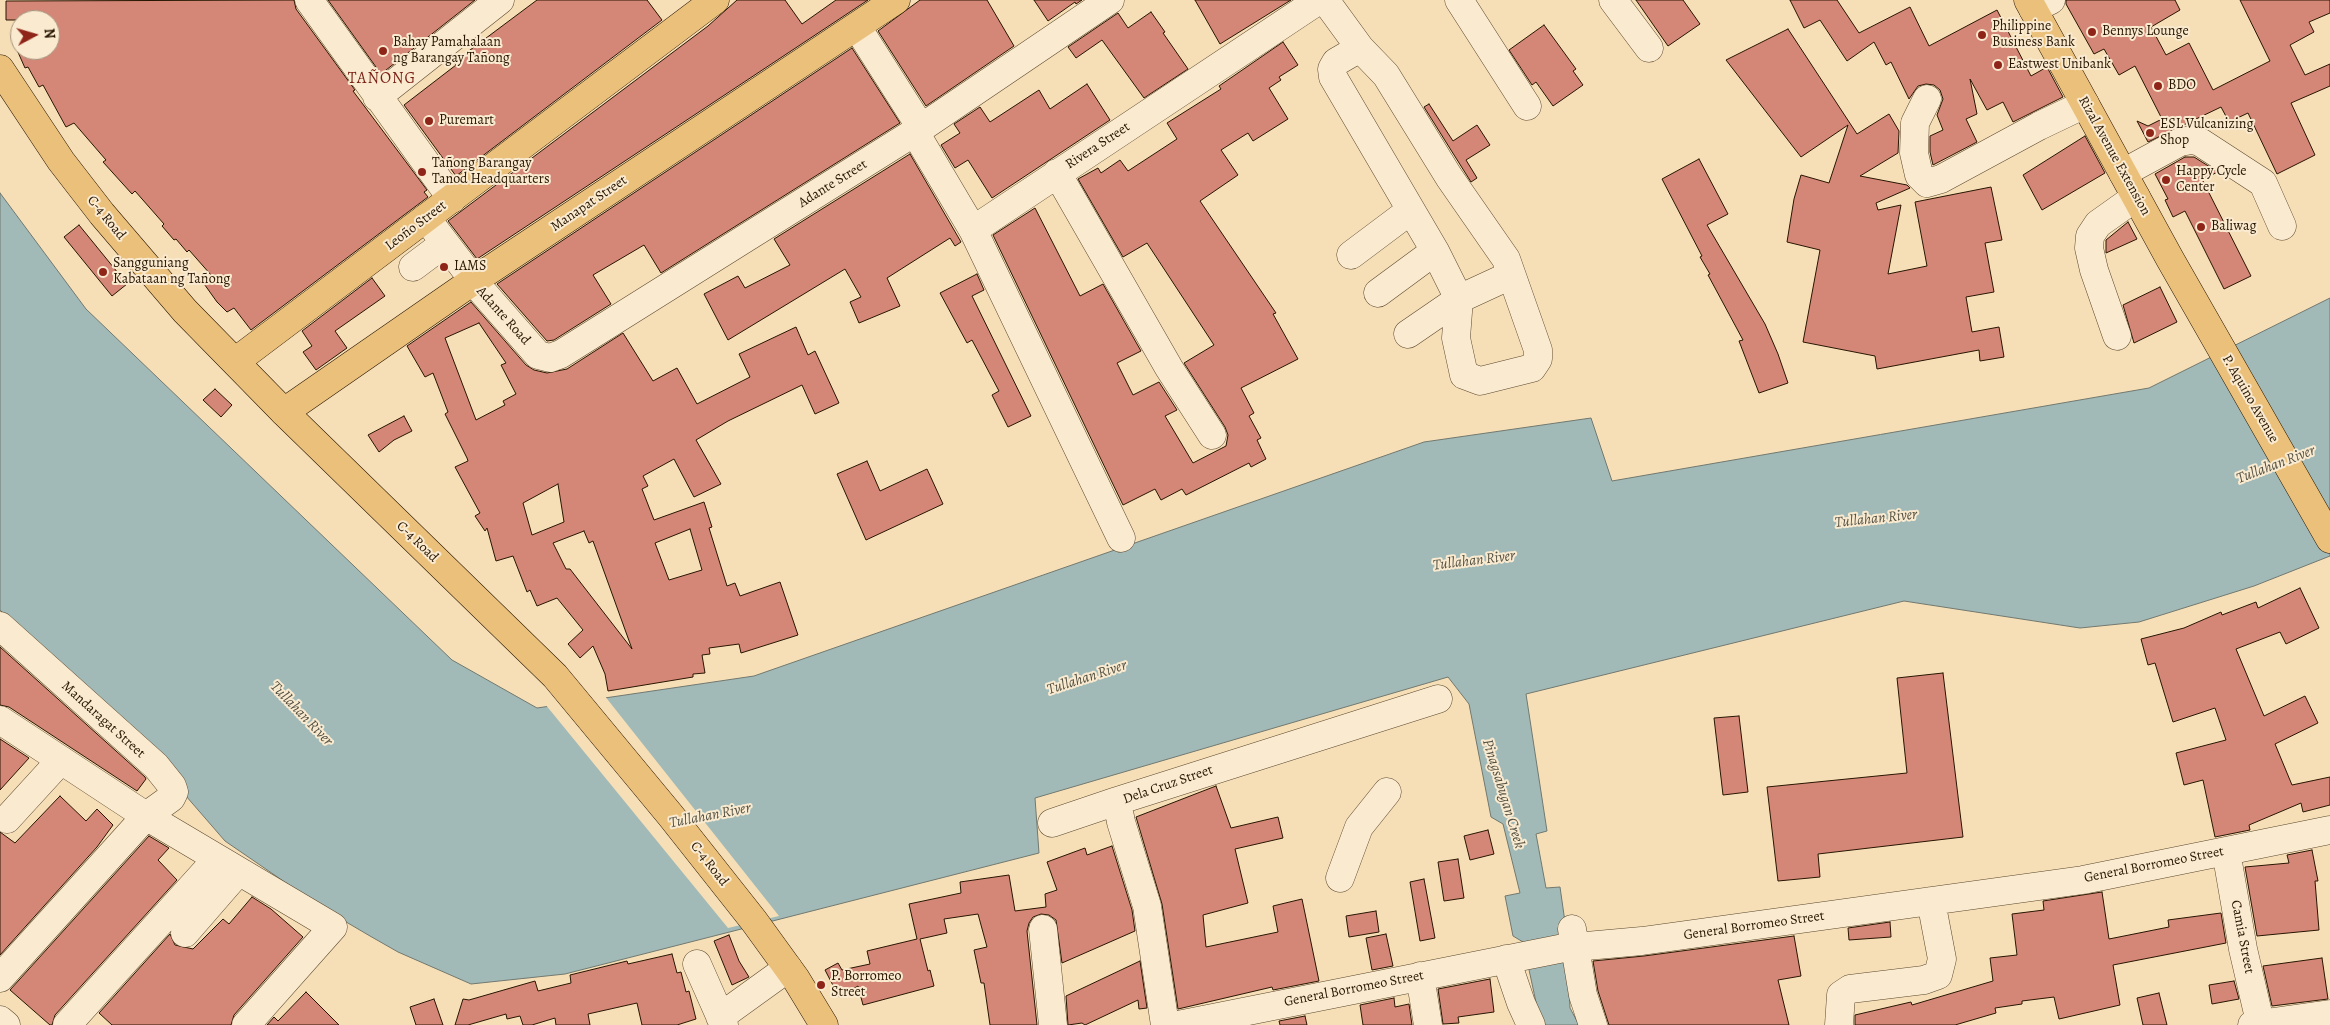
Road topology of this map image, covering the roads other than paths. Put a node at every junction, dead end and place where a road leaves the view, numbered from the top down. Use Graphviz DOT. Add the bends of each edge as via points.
graph roads {
  1 [pos="308,0"];
  2 [pos="716,0"];
  3 [pos="895,0"];
  4 [pos="1110,0"];
  5 [pos="1319,0"];
  6 [pos="1325,0"];
  7 [pos="1459,0"];
  8 [pos="1613,0"];
  9 [pos="2037,3"];
  10 [pos="489,4"];
  11 [pos="857,26"];
  12 [pos="1360,48"];
  13 [pos="1649,48"];
  14 [pos="0,69"];
  15 [pos="377,97"];
  16 [pos="1927,99"];
  17 [pos="2085,104"];
  18 [pos="1527,106"];
  19 [pos="918,130"];
  20 [pos="2123,173"];
  21 [pos="1057,174"];
  22 [pos="2136,197"];
  23 [pos="452,199"];
  24 [pos="1411,210"];
  25 [pos="426,218"];
  26 [pos="2282,226"];
  27 [pos="973,230"];
  28 [pos="445,243"];
  29 [pos="1435,251"];
  30 [pos="1351,255"];
  31 [pos="413,267"];
  32 [pos="2175,267"];
  33 [pos="1511,276"];
  34 [pos="472,281"];
  35 [pos="1378,293"];
  36 [pos="1458,299"];
  37 [pos="1408,334"];
  38 [pos="2117,336"];
  39 [pos="550,358"];
  40 [pos="236,361"];
  41 [pos="284,412"];
  42 [pos="1212,436"];
  43 [pos="1121,538"];
  44 [pos="2330,539"];
  45 [pos="0,626"];
  46 [pos="1438,699"];
  47 [pos="0,720"];
  48 [pos="61,760"];
  49 [pos="1386,792"];
  50 [pos="1117,801"];
  51 [pos="146,816"];
  52 [pos="7,819"];
  53 [pos="1052,823"];
  54 [pos="2330,830"];
  55 [pos="2226,851"];
  56 [pos="228,866"];
  57 [pos="1340,878"];
  58 [pos="1931,901"];
  59 [pos="1043,929"];
  60 [pos="185,933"];
  61 [pos="1569,941"];
  62 [pos="1517,957"];
  63 [pos="697,964"];
  64 [pos="788,968"];
  65 [pos="1420,976"];
  66 [pos="0,978"];
  67 [pos="2330,1014"];
  68 [pos="1245,1018"];
  69 [pos="0,1020"];
  70 [pos="722,1021"];
  71 [pos="2256,1024"];
  72 [pos="6,1025"];
  73 [pos="67,1025"];
  74 [pos="246,1025"];
  75 [pos="824,1025"];
  76 [pos="1053,1025"];
  77 [pos="1165,1025"];
  78 [pos="1178,1025"];
  79 [pos="1428,1025"];
  80 [pos="1531,1025"];
  81 [pos="1593,1025"];
  82 [pos="1839,1025"];
  1 -- 15 [label="street"];
  2 -- 23 [label="main road, Leoño Street"];
  3 -- 11 [label="main road, Manapat Street"];
  4 -- 19 [label="street, Adante Street"];
  5 -- 21 [label="street, Rivera Street"];
  6 -- 12 [label="street"];
  7 -- 18 [label="street"];
  8 -- 13 [label="street"];
  9 -- 17 [label="main road, Rizal Avenue Extension"];
  10 -- 15 [label="street"];
  11 -- 19 [label="street" via="918,123"];
  11 -- 34 [label="main road, Manapat Street"];
  12 -- 24 [label="street" via="1336,62 1332,69 1333,77"];
  12 -- 33 [label="street" via="1386,74 1449,177 1506,259"];
  14 -- 40 [label="main road, C-4 Road" via="56,153 102,214 186,311"];
  15 -- 23 [label="street"];
  16 -- 17 [label="street" via="1915,123 1914,153 1919,176 1926,183 1941,179"];
  17 -- 20 [label="main road, Rizal Avenue Extension"];
  19 -- 27 [label="street" via="919,138"];
  19 -- 39 [label="street, Adante Street"];
  20 -- 22 [label="main road, Rizal Avenue Extension"];
  20 -- 26 [label="street" via="2180,142 2200,142 2262,183"];
  21 -- 27 [label="street, Rivera Street"];
  21 -- 42 [label="street"];
  22 -- 32 [label="main road, Rizal Avenue Extension"];
  22 -- 38 [label="street" via="2098,224 2090,236 2094,270"];
  23 -- 25 [label="main road, Leoño Street"];
  24 -- 29 [label="street"];
  24 -- 30 [label="street"];
  25 -- 28 [label="street, Adante Road"];
  25 -- 40 [label="main road, Leoño Street"];
  27 -- 43 [label="street"];
  28 -- 31 [label="street"];
  28 -- 34 [label="street, Adante Road"];
  29 -- 35 [label="street"];
  29 -- 36 [label="street"];
  32 -- 44 [label="main road, P. Aquino Avenue"];
  33 -- 36 [label="street"];
  33 -- 36 [label="street" via="1538,350 1538,359 1532,368 1480,381 1464,375 1456,338"];
  34 -- 39 [label="street, Adante Road" via="538,355"];
  34 -- 41 [label="main road, Manapat Street"];
  36 -- 37 [label="street"];
  40 -- 41 [label="main road, C-4 Road"];
  41 -- 64 [label="main road, C-4 Road" via="555,676 671,816"];
  45 -- 51 [label="street, Mandaragat Street" via="168,780 174,792 171,798"];
  46 -- 50 [label="street, Dela Cruz Street"];
  47 -- 48 [label="street"];
  48 -- 51 [label="street"];
  48 -- 52 [label="street"];
  49 -- 57 [label="street" via="1359,827"];
  50 -- 53 [label="street"];
  50 -- 77 [label="street, Dela Cruz Street" via="1148,906"];
  51 -- 56 [label="street"];
  51 -- 66 [label="street"];
  54 -- 55 [label="street, General Borromeo Street"];
  55 -- 58 [label="street, General Borromeo Street" via="2083,880"];
  55 -- 71 [label="street, Camia Street"];
  56 -- 60 [label="street"];
  56 -- 73 [label="street"];
  56 -- 74 [label="street" via="333,927"];
  58 -- 61 [label="street, General Borromeo Street" via="1642,941"];
  58 -- 82 [label="street" via="1942,959 1938,975 1924,980 1850,989 1841,996"];
  59 -- 76 [label="street"];
  61 -- 62 [label="street, General Borromeo Street"];
  61 -- 81 [label="street"];
  62 -- 65 [label="street, General Borromeo Street"];
  62 -- 80 [label="street" via="1520,1003"];
  63 -- 70 [label="street"];
  64 -- 70 [label="street"];
  64 -- 75 [label="main road, C-4 Road"];
  65 -- 68 [label="street, General Borromeo Street"];
  65 -- 79 [label="street"];
  67 -- 71 [label="street"];
  68 -- 78 [label="street, General Borromeo Street"];
  69 -- 72 [label="street"];
}
